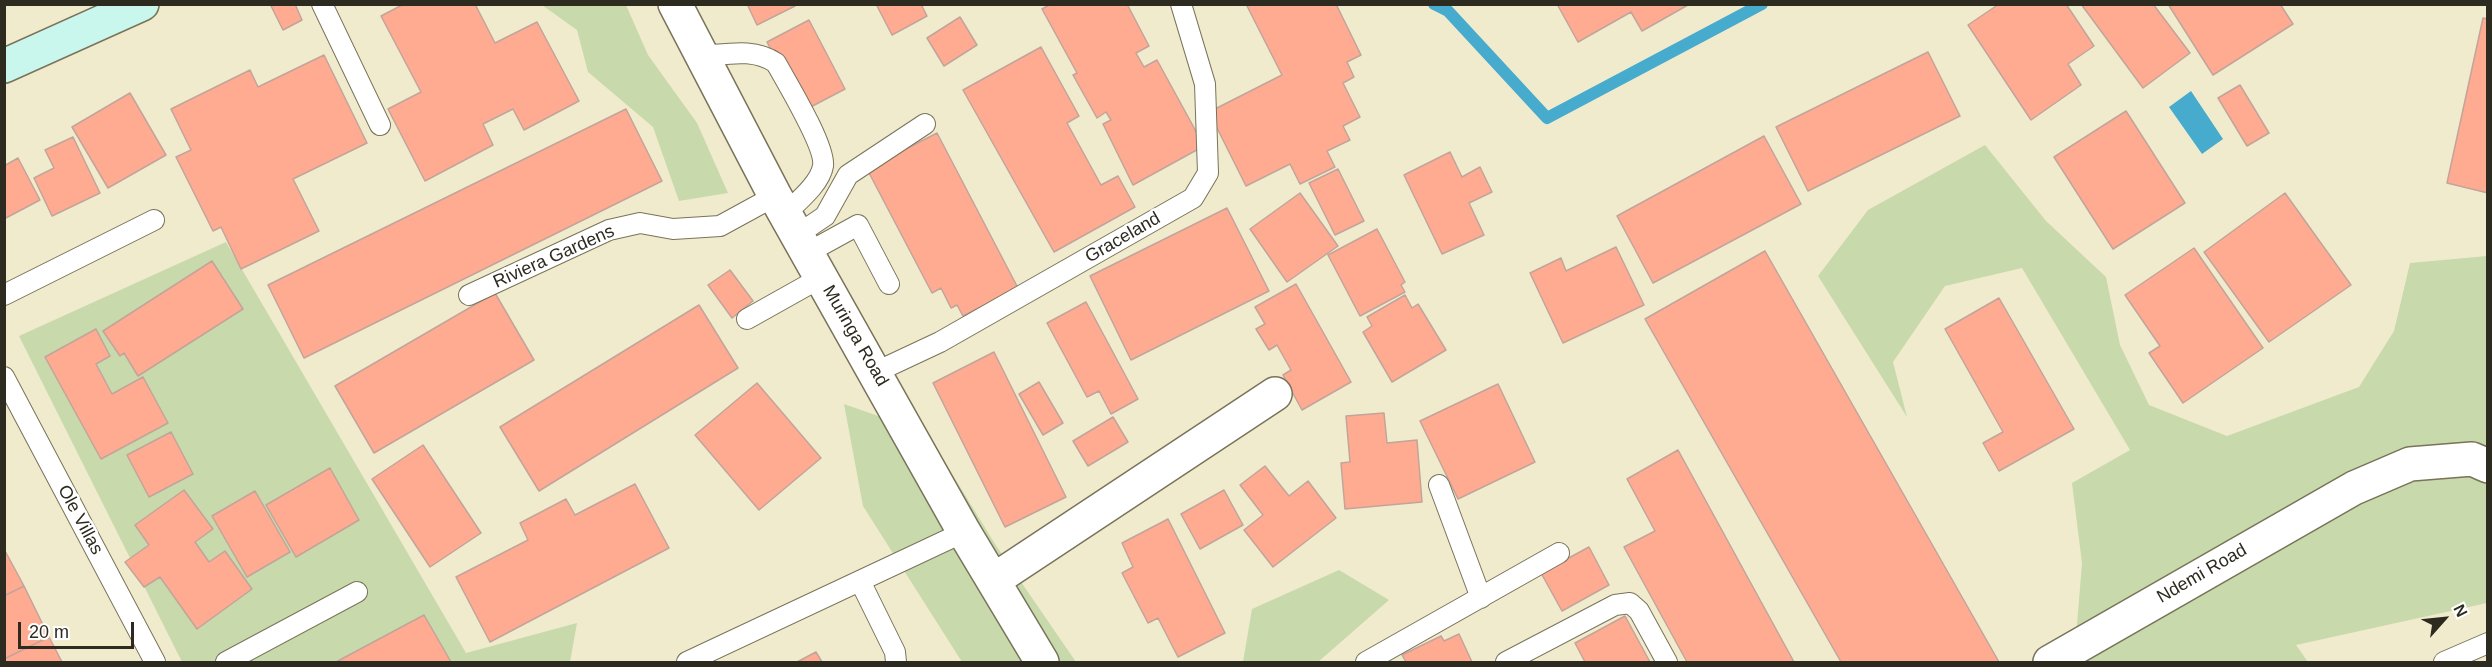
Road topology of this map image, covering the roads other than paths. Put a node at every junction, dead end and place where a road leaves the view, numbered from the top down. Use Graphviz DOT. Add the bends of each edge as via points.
graph roads {
  1 [pos="142,4"];
  2 [pos="322,4"];
  3 [pos="675,4"];
  4 [pos="1181,4"];
  5 [pos="703,56"];
  6 [pos="4,66"];
  7 [pos="925,124"];
  8 [pos="380,125"];
  9 [pos="154,219"];
  10 [pos="797,235"];
  11 [pos="889,284"];
  12 [pos="4,295"];
  13 [pos="470,295"];
  14 [pos="747,319"];
  15 [pos="876,372"];
  16 [pos="4,377"];
  17 [pos="1275,394"];
  18 [pos="2487,466"];
  19 [pos="1439,485"];
  20 [pos="964,532"];
  21 [pos="1559,553"];
  22 [pos="994,580"];
  23 [pos="860,581"];
  24 [pos="357,592"];
  25 [pos="1481,598"];
  26 [pos="2487,642"];
  27 [pos="155,663"];
  28 [pos="226,663"];
  29 [pos="687,663"];
  30 [pos="897,663"];
  31 [pos="1042,663"];
  32 [pos="1366,663"];
  33 [pos="1506,663"];
  34 [pos="1666,663"];
  35 [pos="2050,663"];
  36 [pos="2445,663"];
  1 -- 6 [label="street"];
  2 -- 8 [label="lane"];
  3 -- 5 [label="street, Muringa Road"];
  4 -- 15 [label="lane, Graceland" via="1205,84 1208,173 1193,198 940,342"];
  5 -- 10 [label="street, Muringa Road"];
  5 -- 10 [label="lane" via="753,52 776,63 820,149 823,166"];
  7 -- 10 [label="lane" via="848,175 825,216"];
  9 -- 12 [label="lane"];
  10 -- 11 [label="lane" via="858,225"];
  10 -- 13 [label="lane, Riviera Gardens" via="720,226 673,229 640,222 609,230"];
  10 -- 14 [label="lane"];
  10 -- 15 [label="street, Muringa Road"];
  15 -- 20 [label="street, Muringa Road"];
  16 -- 27 [label="lane, Ole Villas"];
  17 -- 22 [label="street"];
  18 -- 35 [label="street, Ndemi Road" via="2472,459 2410,464 2354,488"];
  19 -- 25 [label="lane"];
  20 -- 22 [label="street, Muringa Road"];
  20 -- 23 [label="lane"];
  21 -- 25 [label="lane"];
  22 -- 31 [label="street, Muringa Road"];
  23 -- 29 [label="lane"];
  23 -- 30 [label="lane"];
  24 -- 28 [label="lane"];
  25 -- 32 [label="lane"];
  26 -- 36 [label="lane"];
  33 -- 34 [label="lane" via="1615,605 1630,603"];
}
